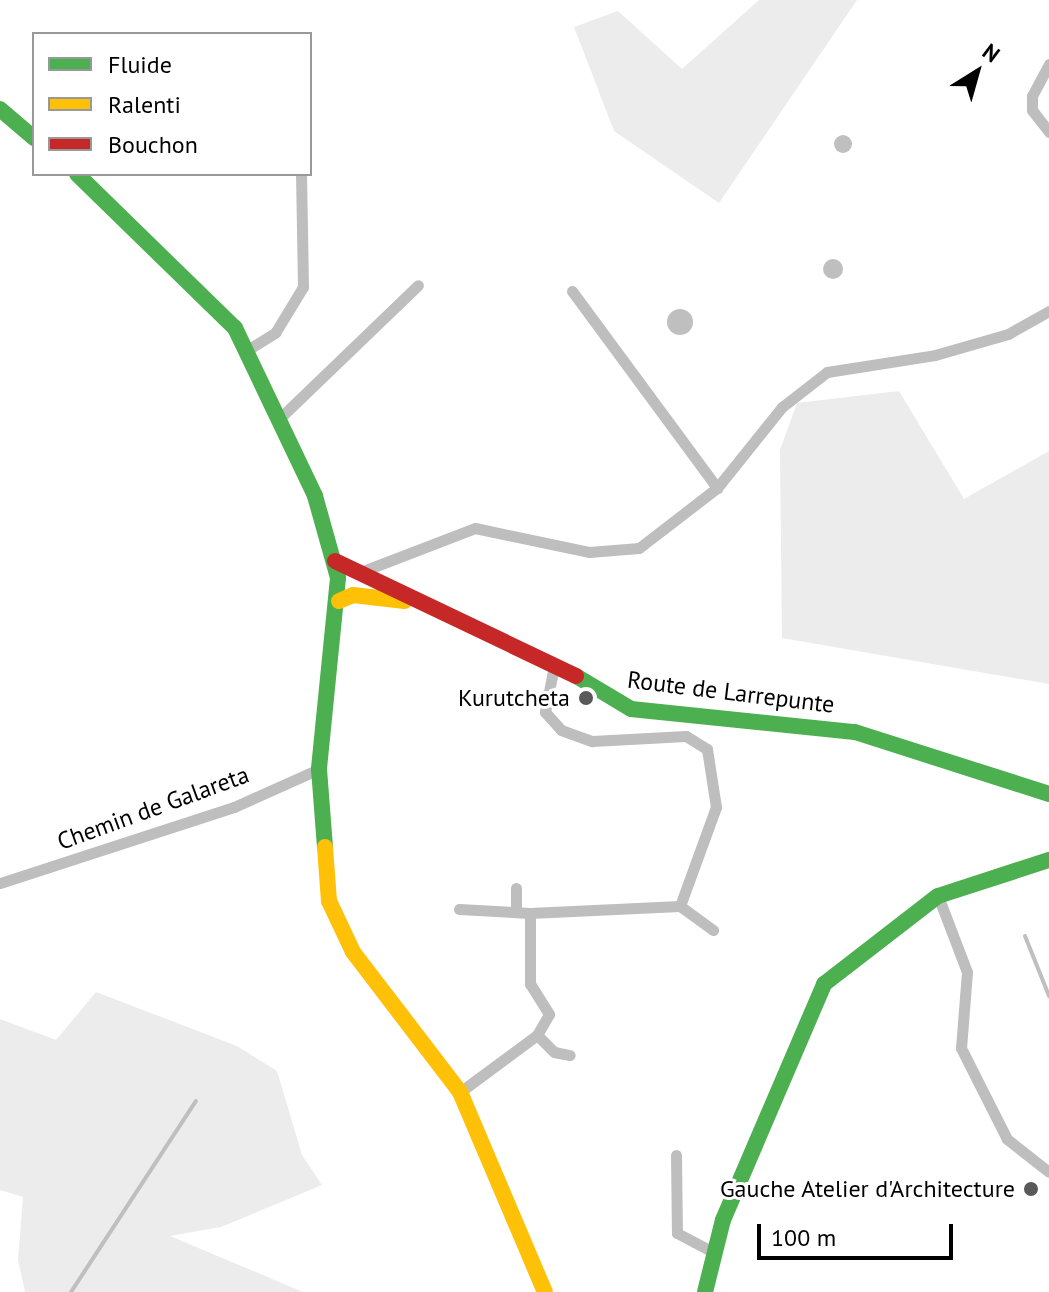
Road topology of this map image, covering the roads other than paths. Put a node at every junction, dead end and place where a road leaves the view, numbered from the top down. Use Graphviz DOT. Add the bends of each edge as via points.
graph roads {
  1 [pos="1049,64"];
  2 [pos="0,109"];
  3 [pos="1049,132"];
  4 [pos="32,136"];
  5 [pos="79,176"];
  6 [pos="301,176"];
  7 [pos="418,285"];
  8 [pos="572,291"];
  9 [pos="1049,311"];
  10 [pos="249,349"];
  11 [pos="281,417"];
  12 [pos="717,488"];
  13 [pos="396,553"];
  14 [pos="335,561"];
  15 [pos="368,578"];
  16 [pos="360,596"];
  17 [pos="339,601"];
  18 [pos="422,604"];
  19 [pos="554,666"];
  20 [pos="319,769"];
  21 [pos="1049,794"];
  22 [pos="1049,860"];
  23 [pos="0,883"];
  24 [pos="516,888"];
  25 [pos="938,896"];
  26 [pos="680,906"];
  27 [pos="516,908"];
  28 [pos="459,909"];
  29 [pos="530,913"];
  30 [pos="713,930"];
  31 [pos="537,1035"];
  32 [pos="570,1055"];
  33 [pos="460,1092"];
  34 [pos="676,1155"];
  35 [pos="1049,1172"];
  36 [pos="713,1252"];
  37 [pos="545,1292"];
  38 [pos="705,1292"];
  1 -- 3 [label="street" via="1032,96 1032,110"];
  2 -- 4 [label="street"];
  5 -- 10 [label="street" via="204,291"];
  6 -- 10 [label="street" via="303,287 275,333"];
  7 -- 11 [label="street"];
  8 -- 12 [label="street"];
  9 -- 12 [label="street" via="1008,334 935,355 827,372 782,407"];
  10 -- 11 [label="street"];
  11 -- 14 [label="street"];
  12 -- 13 [label="street" via="639,548 589,552 475,528"];
  13 -- 15 [label="street"];
  13 -- 15 [label="street"];
  14 -- 15 [label="street, Route de Larrepunte"];
  14 -- 17 [label="street"];
  15 -- 16 [label="street"];
  15 -- 18 [label="street, Route de Larrepunte"];
  16 -- 17 [label="street, Route de Larrepunte"];
  16 -- 18 [label="street, Route de Larrepunte"];
  17 -- 20 [label="street"];
  18 -- 19 [label="street, Route de Larrepunte"];
  19 -- 21 [label="street, Route de Larrepunte" via="631,709 855,732"];
  19 -- 26 [label="street" via="545,712 561,730 592,741 686,736 707,749 716,807"];
  20 -- 23 [label="street, Chemin de Galareta" via="234,807"];
  20 -- 33 [label="street" via="324,875 339,928"];
  22 -- 25 [label="street"];
  24 -- 27 [label="street"];
  25 -- 35 [label="street" via="967,972 961,1048 1007,1139"];
  25 -- 36 [label="street" via="855,954 813,1002"];
  26 -- 29 [label="street"];
  26 -- 30 [label="street"];
  27 -- 28 [label="street"];
  27 -- 29 [label="street"];
  29 -- 31 [label="street" via="530,984 549,1014"];
  31 -- 32 [label="street" via="554,1052"];
  31 -- 33 [label="street"];
  33 -- 37 [label="street"];
  34 -- 36 [label="street" via="677,1233"];
  36 -- 38 [label="street"];
}
